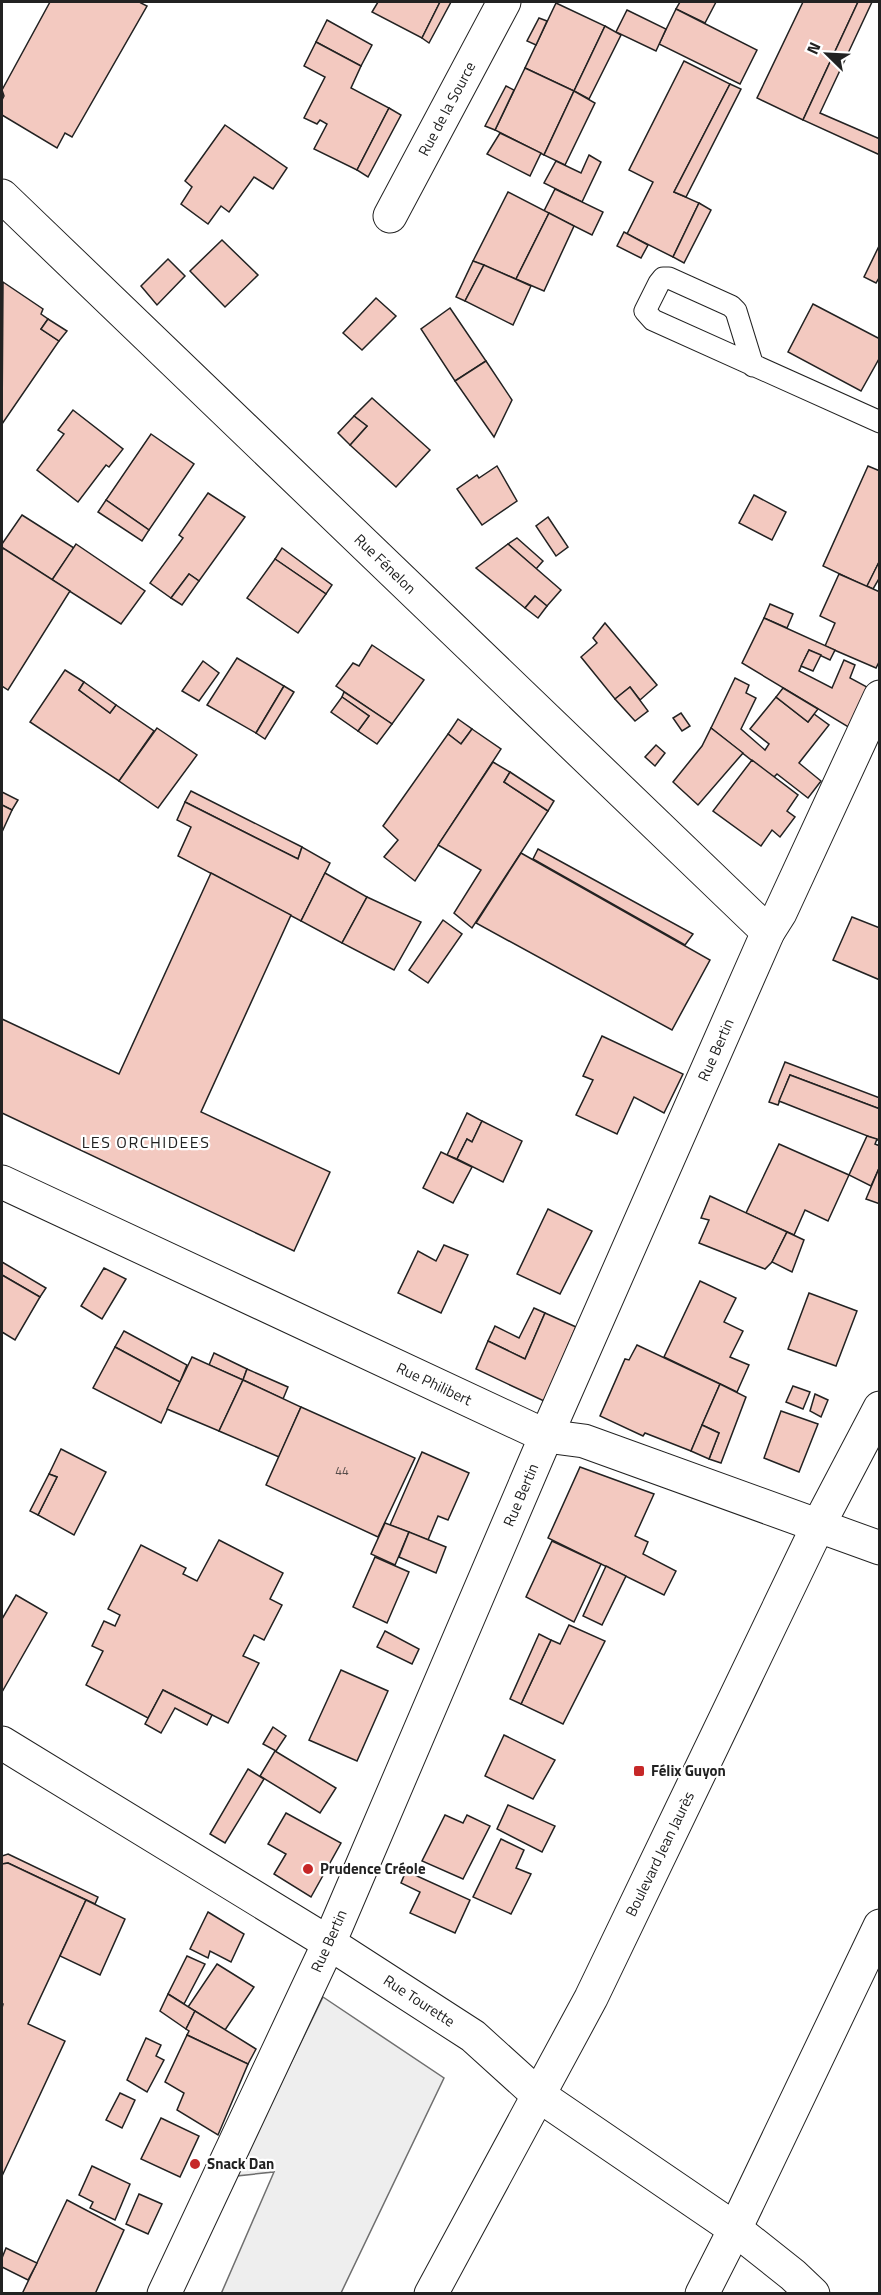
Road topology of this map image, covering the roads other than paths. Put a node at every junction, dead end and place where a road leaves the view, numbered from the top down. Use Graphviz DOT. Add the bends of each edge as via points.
graph roads {
  1 [pos="504,2"];
  2 [pos="2,196"];
  3 [pos="390,216"];
  4 [pos="753,366"];
  5 [pos="879,422"];
  6 [pos="879,697"];
  7 [pos="768,932"];
  8 [pos="2,1182"];
  9 [pos="879,1408"];
  10 [pos="546,1436"];
  11 [pos="818,1526"];
  12 [pos="879,1548"];
  13 [pos="2,1743"];
  14 [pos="879,1926"];
  15 [pos="329,1942"];
  16 [pos="537,2094"];
  17 [pos="735,2229"];
  18 [pos="164,2294"];
  19 [pos="431,2294"];
  20 [pos="702,2294"];
  21 [pos="813,2294"];
  1 -- 3 [label="street, Rue de la Source"];
  2 -- 7 [label="street, Rue Fénelon"];
  4 -- 4 [label="lane" via="731,306 663,278 645,311 648,316"];
  4 -- 5 [label="lane"];
  6 -- 7 [label="street, Rue Bertin" via="780,914"];
  7 -- 10 [label="street, Rue Bertin"];
  8 -- 10 [label="street, Rue Philibert"];
  9 -- 11 [label="street, Boulevard Jean Jaurès"];
  10 -- 11 [label="street, Rue Philibert" via="584,1441"];
  10 -- 15 [label="street, Rue Bertin"];
  11 -- 12 [label="street, Rue Philibert"];
  11 -- 16 [label="street, Boulevard Jean Jaurès" via="591,1998"];
  13 -- 15 [label="street, Rue Tourette"];
  14 -- 17 [label="street"];
  15 -- 16 [label="street, Rue Tourette" via="472,2036"];
  15 -- 18 [label="street, Rue Bertin"];
  16 -- 17 [label="street, Rue Tourette"];
  16 -- 19 [label="street, Boulevard Jean Jaurès"];
  17 -- 20 [label="street"];
  17 -- 21 [label="street, Rue Tourette"];
}
